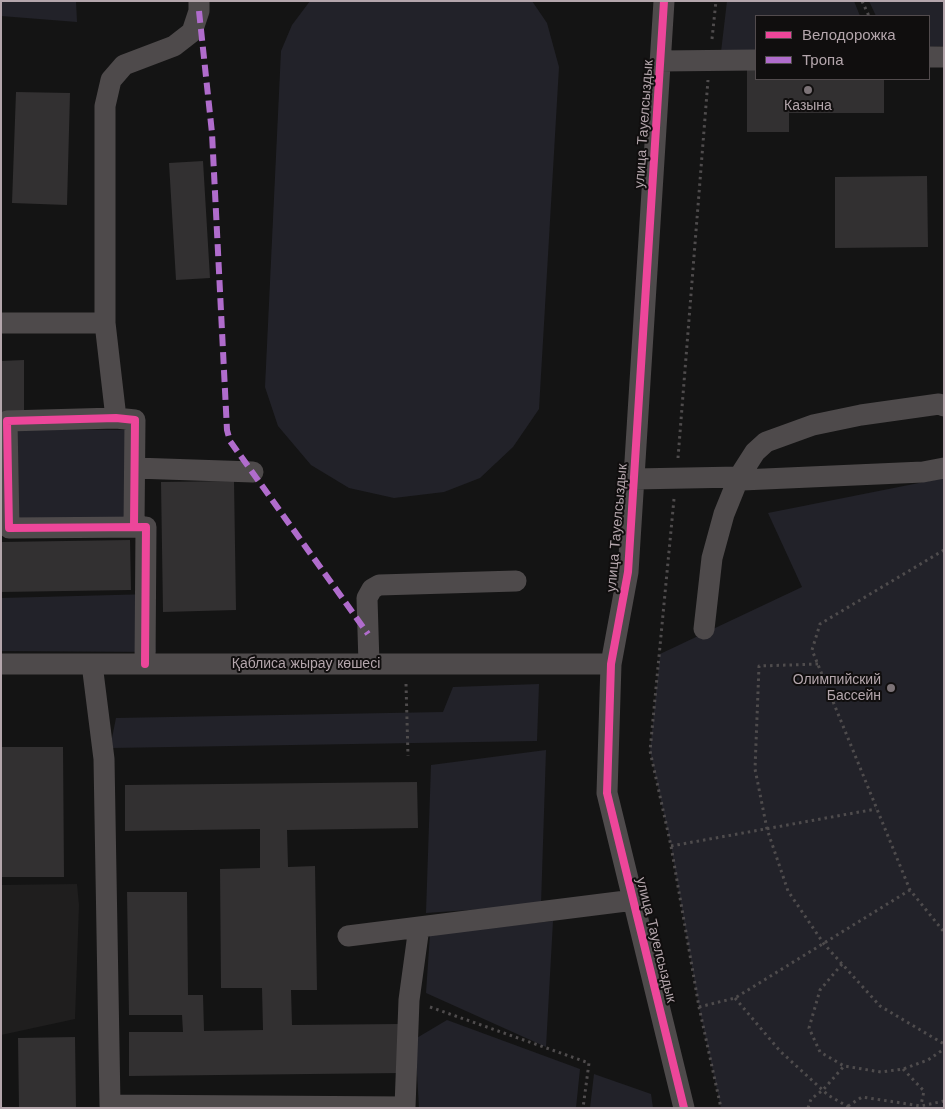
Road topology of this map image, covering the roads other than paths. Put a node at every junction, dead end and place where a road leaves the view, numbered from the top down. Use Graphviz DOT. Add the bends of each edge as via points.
graph roads {
  1 [pos="199,1"];
  2 [pos="664,1"];
  3 [pos="944,56"];
  4 [pos="930,57"];
  5 [pos="755,60"];
  6 [pos="660,61"];
  7 [pos="1,323"];
  8 [pos="104,323"];
  9 [pos="944,406"];
  10 [pos="116,418"];
  11 [pos="135,468"];
  12 [pos="944,468"];
  13 [pos="253,472"];
  14 [pos="739,477"];
  15 [pos="634,480"];
  16 [pos="134,526"];
  17 [pos="516,581"];
  18 [pos="704,629"];
  19 [pos="1,664"];
  20 [pos="92,664"];
  21 [pos="145,664"];
  22 [pos="369,664"];
  23 [pos="611,664"];
  24 [pos="634,900"];
  25 [pos="419,927"];
  26 [pos="348,936"];
  27 [pos="684,1108"];
  1 -- 8 [label="street" via="192,32 174,46 124,65 112,80 105,106"];
  2 -- 6 [label="street, улица Тауелсыздык"];
  3 -- 4 [label="street"];
  5 -- 6 [label="street"];
  6 -- 15 [label="street, улица Тауелсыздык"];
  7 -- 8 [label="street"];
  8 -- 10 [label="street"];
  9 -- 14 [label="street" via="929,405 813,425 766,442 755,452"];
  10 -- 11 [label="street" via="135,420"];
  10 -- 16 [label="street" via="8,421 9,528"];
  11 -- 13 [label="street"];
  11 -- 16 [label="street"];
  12 -- 14 [label="street" via="923,472 742,480"];
  14 -- 15 [label="street"];
  14 -- 18 [label="street" via="724,514 712,558"];
  15 -- 23 [label="street, улица Тауелсыздык" via="628,572"];
  16 -- 21 [label="street" via="146,526"];
  17 -- 22 [label="street" via="379,585 367,598"];
  19 -- 20 [label="street, Қаблиса жырау көшесі"];
  20 -- 21 [label="street, Қаблиса жырау көшесі"];
  20 -- 25 [label="street" via="104,759 110,1105 406,1107 409,1000"];
  21 -- 22 [label="street, Қаблиса жырау көшесі"];
  22 -- 23 [label="street, Қаблиса жырау көшесі"];
  23 -- 24 [label="street, улица Тауелсыздык" via="608,793"];
  24 -- 25 [label="street"];
  24 -- 27 [label="street, улица Тауелсыздык"];
  25 -- 26 [label="street"];
}
